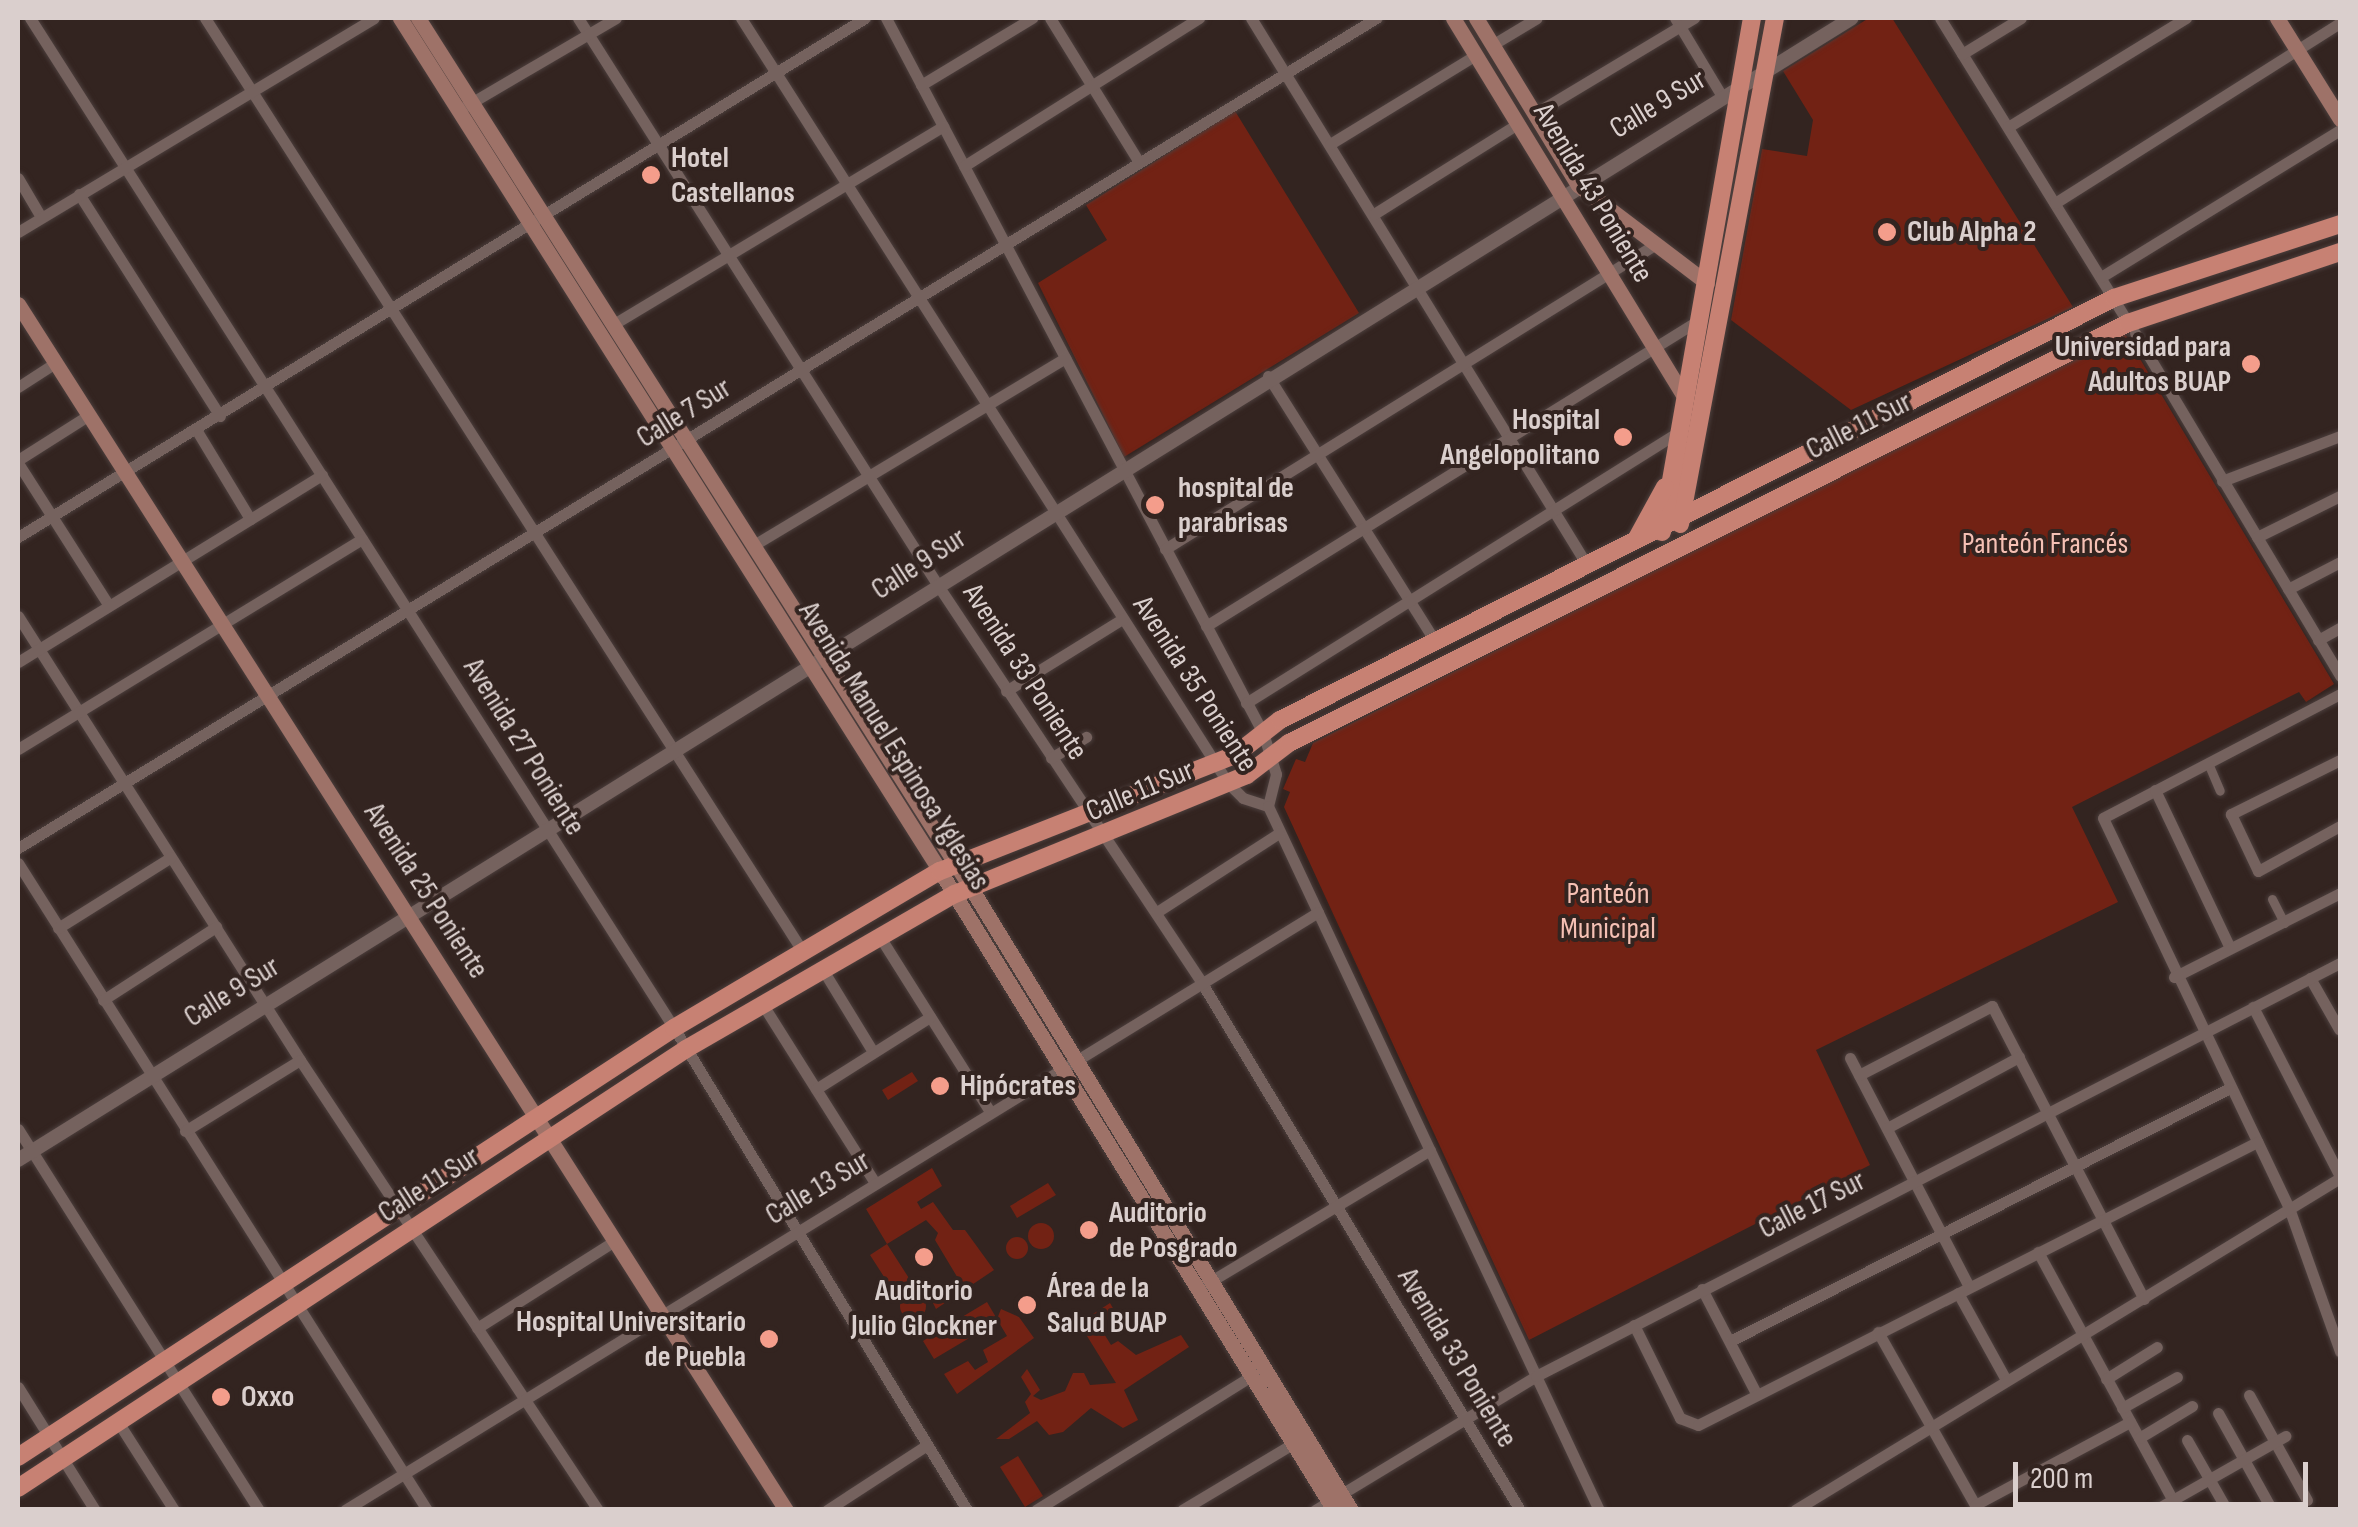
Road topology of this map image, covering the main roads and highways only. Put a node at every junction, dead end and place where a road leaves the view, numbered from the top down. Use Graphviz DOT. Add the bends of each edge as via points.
graph roads {
  1 [pos="400,18"];
  2 [pos="418,18"];
  3 [pos="1453,18"];
  4 [pos="1476,18"];
  5 [pos="1752,18"];
  6 [pos="1775,18"];
  7 [pos="2278,18"];
  8 [pos="466,106"];
  9 [pos="2340,119"];
  10 [pos="538,220"];
  11 [pos="2340,224"];
  12 [pos="2340,252"];
  13 [pos="1706,283"];
  14 [pos="19,310"];
  15 [pos="1685,398"];
  16 [pos="681,444"];
  17 [pos="1673,473"];
  18 [pos="1681,516"];
  19 [pos="1664,525"];
  20 [pos="1636,540"];
  21 [pos="1667,553"];
  22 [pos="819,664"];
  23 [pos="948,868"];
  24 [pos="963,891"];
  25 [pos="537,1117"];
  26 [pos="550,1138"];
  27 [pos="18,1457"];
  28 [pos="18,1488"];
  29 [pos="1330,1503"];
  30 [pos="786,1510"];
  31 [pos="1350,1510"];
  1 -- 8 [label="main road, Avenida Manuel Espinosa Yglesias"];
  2 -- 8 [label="main road, Avenida Manuel Espinosa Yglesias"];
  3 -- 15 [label="main road, Avenida 43 Poniente"];
  4 -- 13 [label="main road, Avenida 43 Poniente" via="1578,185"];
  5 -- 13 [label="main road"];
  6 -- 18 [label="main road"];
  7 -- 9 [label="main road"];
  8 -- 10 [label="main road, Avenida Manuel Espinosa Yglesias"];
  10 -- 16 [label="main road, Avenida Manuel Espinosa Yglesias"];
  10 -- 16 [label="main road, Avenida Manuel Espinosa Yglesias" via="614,324"];
  11 -- 18 [label="main road, Calle 11 Sur" via="2114,298"];
  12 -- 21 [label="main road, Calle 11 Sur" via="2131,327"];
  13 -- 15 [label="main road"];
  14 -- 25 [label="main road, Avenida 25 Poniente"];
  15 -- 17 [label="main road"];
  16 -- 22 [label="main road, Avenida Manuel Espinosa Yglesias"];
  16 -- 22 [label="main road, Avenida Manuel Espinosa Yglesias" via="754,546"];
  17 -- 19 [label="main road"];
  17 -- 20 [label="main road"];
  18 -- 19 [label="main road, Calle 11 Sur"];
  18 -- 21 [label="main road"];
  19 -- 20 [label="main road, Calle 11 Sur"];
  19 -- 21 [label="main road"];
  20 -- 23 [label="main road, Calle 11 Sur" via="1192,772"];
  21 -- 24 [label="main road, Calle 11 Sur" via="1228,783"];
  22 -- 23 [label="main road, Avenida Manuel Espinosa Yglesias"];
  23 -- 24 [label="main road, Avenida Manuel Espinosa Yglesias"];
  23 -- 25 [label="main road, Calle 11 Sur" via="674,1028"];
  24 -- 26 [label="main road, Calle 11 Sur" via="686,1049"];
  24 -- 29 [label="main road, Avenida Manuel Espinosa Yglesias" via="1207,1284"];
  25 -- 26 [label="main road, Avenida 25 Poniente"];
  25 -- 27 [label="main road, Calle 11 Sur"];
  26 -- 28 [label="main road, Calle 11 Sur"];
  26 -- 30 [label="main road, Avenida 25 Poniente"];
  29 -- 31 [label="main road, Avenida Manuel Espinosa Yglesias"];
}
